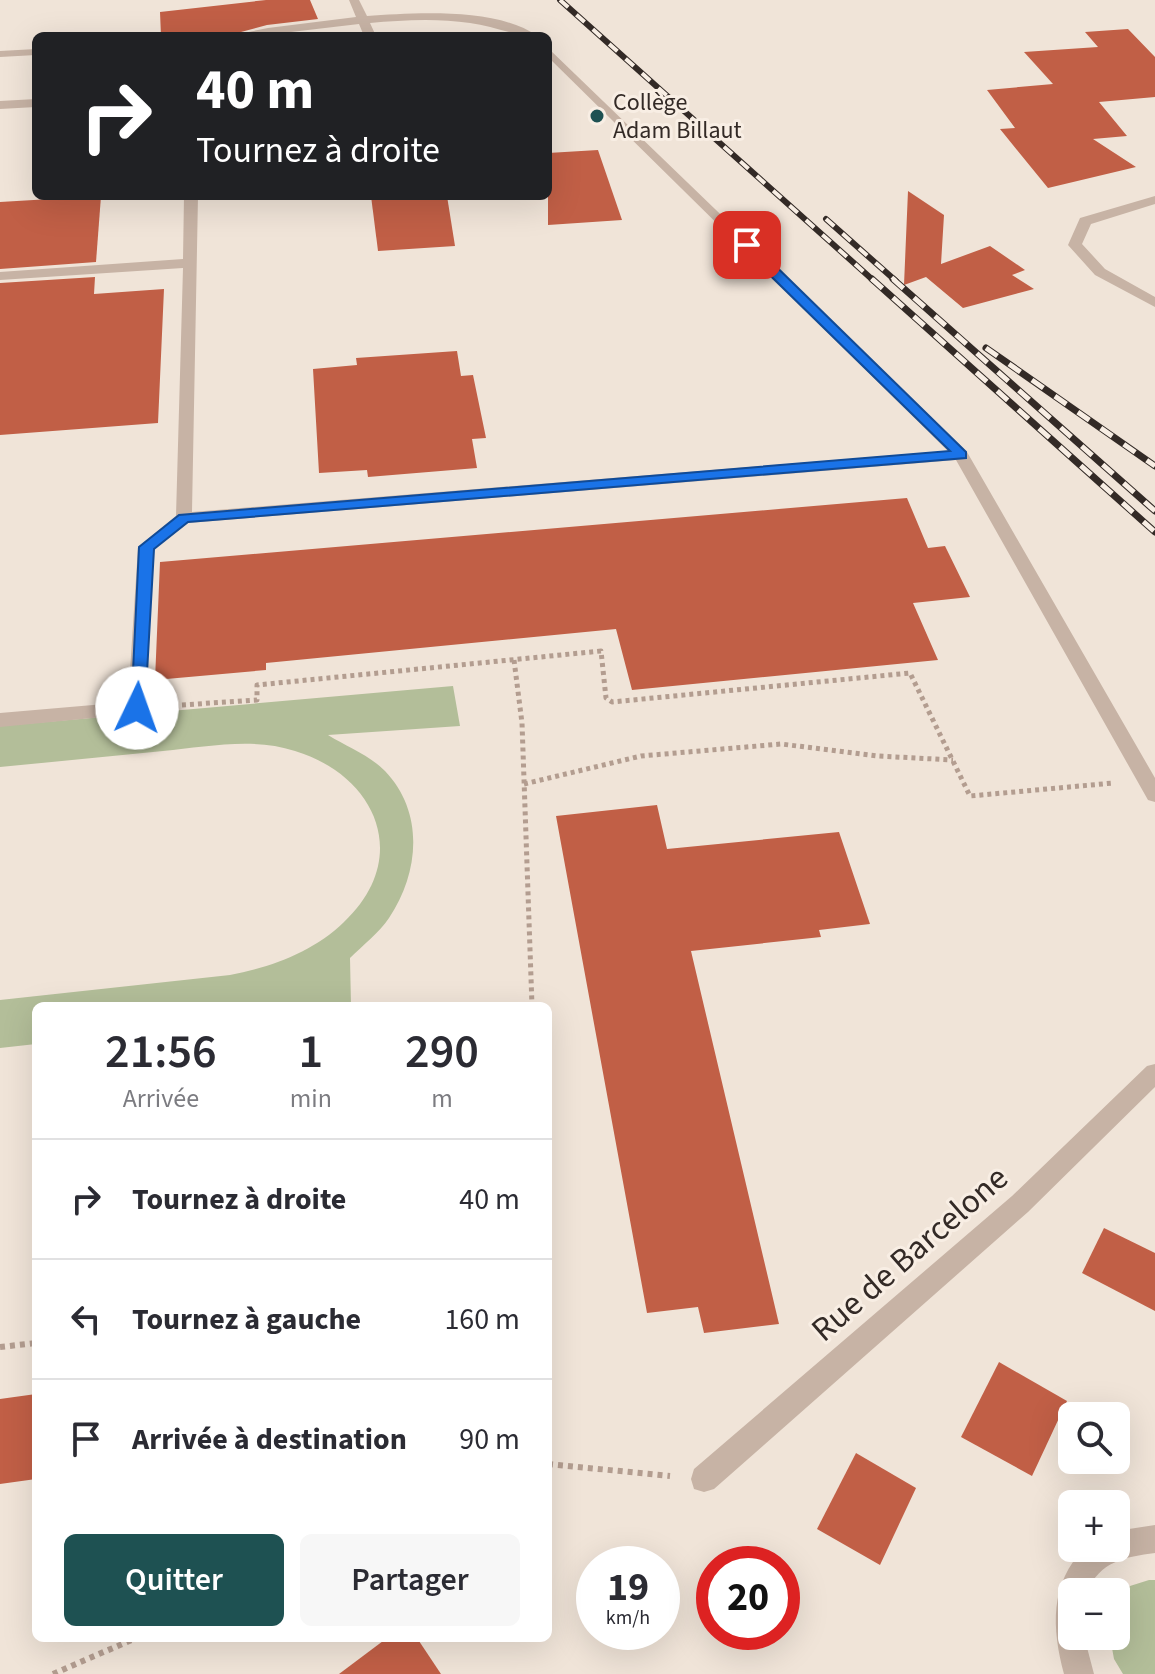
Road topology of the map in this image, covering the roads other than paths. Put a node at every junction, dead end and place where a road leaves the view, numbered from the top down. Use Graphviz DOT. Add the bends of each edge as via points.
graph roads {
  1 [pos="354,0"];
  2 [pos="405,5"];
  3 [pos="362,17"];
  4 [pos="262,32"];
  5 [pos="368,32"];
  6 [pos="522,32"];
  7 [pos="32,52"];
  8 [pos="0,54"];
  9 [pos="552,55"];
  10 [pos="32,103"];
  11 [pos="0,105"];
  12 [pos="191,200"];
  13 [pos="1155,200"];
  14 [pos="188,263"];
  15 [pos="0,276"];
  16 [pos="1155,303"];
  17 [pos="961,455"];
  18 [pos="184,518"];
  19 [pos="0,720"];
  20 [pos="1151,788"];
  21 [pos="1155,1073"];
  22 [pos="704,1479"];
  23 [pos="1155,1539"];
  24 [pos="1130,1543"];
  25 [pos="1090,1562"];
  26 [pos="1079,1674"];
  1 -- 3 [label="street"];
  2 -- 3 [label="street"];
  2 -- 6 [label="street" via="484,16"];
  3 -- 4 [label="street"];
  3 -- 5 [label="street"];
  7 -- 8 [label="street"];
  9 -- 17 [label="street"];
  10 -- 11 [label="street"];
  12 -- 14 [label="street"];
  13 -- 16 [label="street" via="1085,221 1075,245 1100,272"];
  14 -- 15 [label="street"];
  14 -- 18 [label="street"];
  17 -- 18 [label="street"];
  17 -- 20 [label="street"];
  18 -- 19 [label="street" via="146,547 137,708"];
  21 -- 22 [label="street, Rue de Barcelone" via="1020,1204"];
  23 -- 24 [label="street"];
  25 -- 26 [label="street" via="1077,1576 1067,1606 1068,1641"];
}
